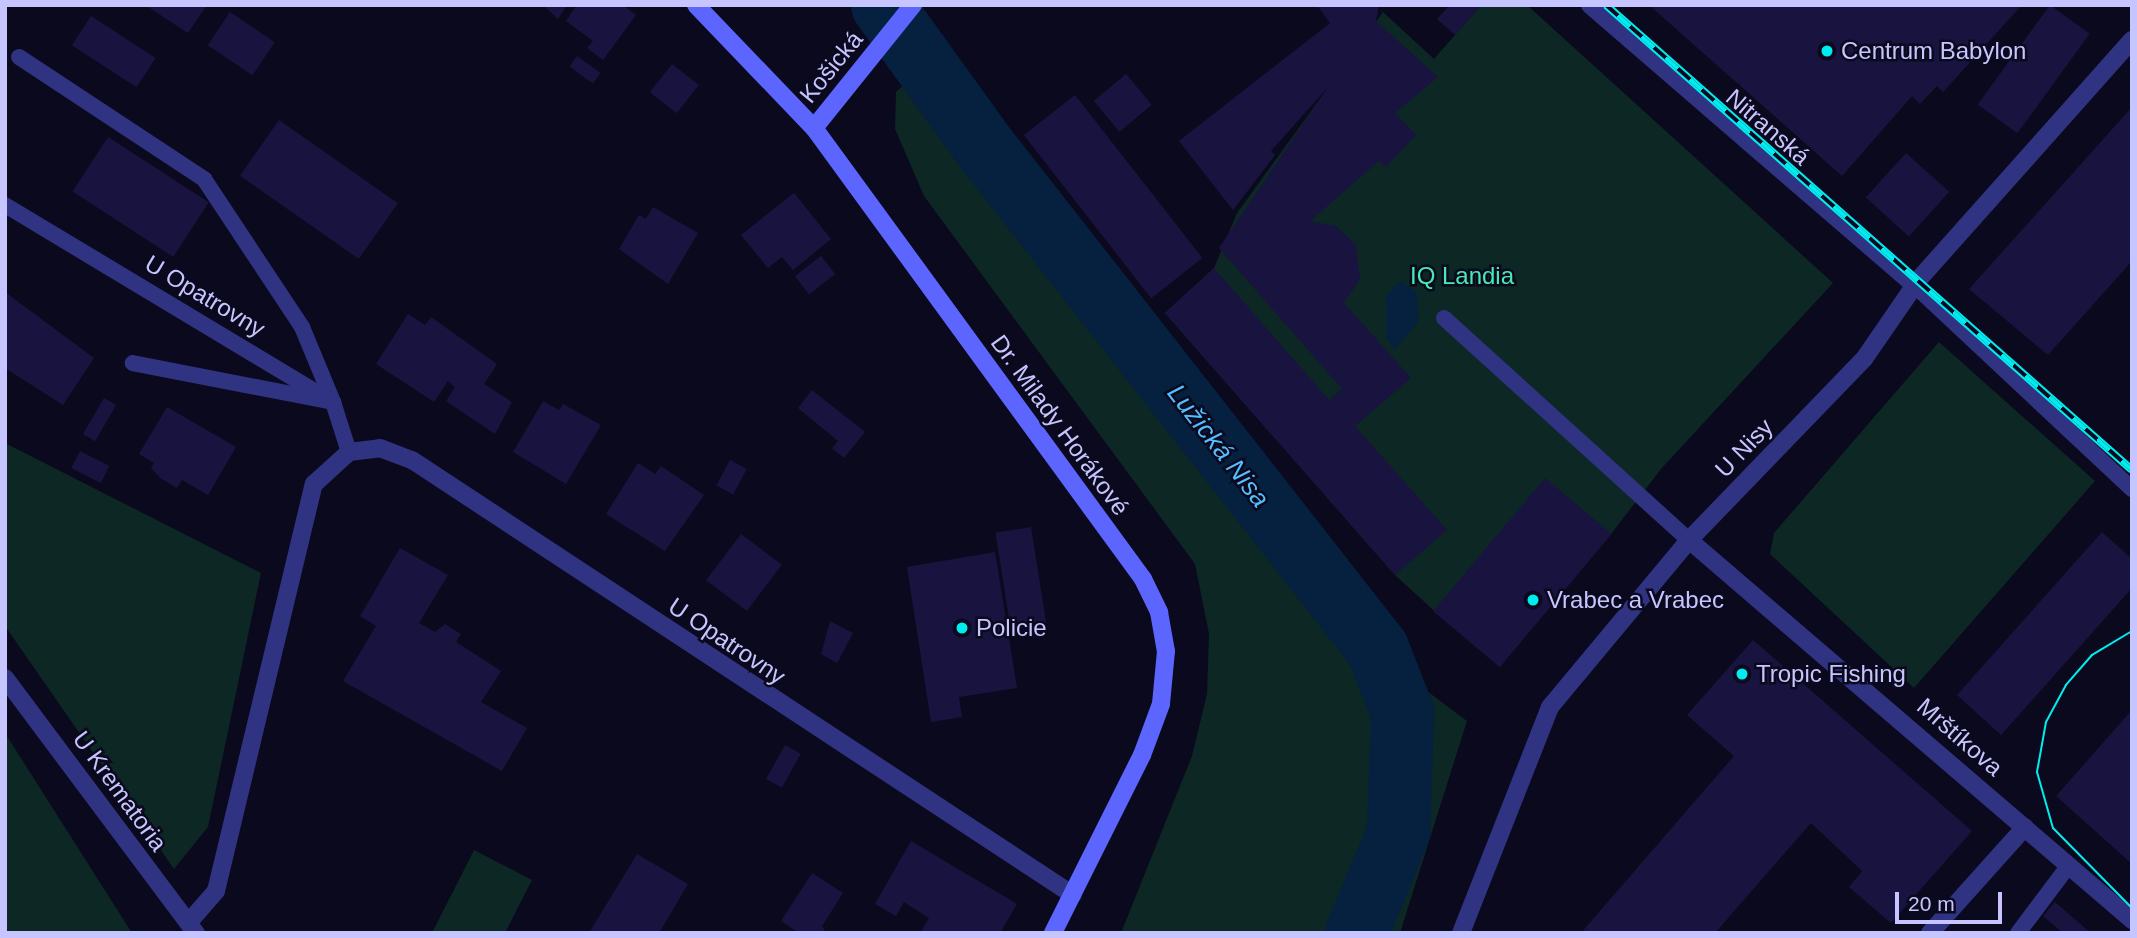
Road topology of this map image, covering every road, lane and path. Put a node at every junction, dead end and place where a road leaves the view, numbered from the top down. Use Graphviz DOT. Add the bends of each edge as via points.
graph roads {
  1 [pos="696,5"];
  2 [pos="913,5"];
  3 [pos="1590,5"];
  4 [pos="2132,40"];
  5 [pos="19,57"];
  6 [pos="814,128"];
  7 [pos="5,205"];
  8 [pos="1914,285"];
  9 [pos="1444,318"];
  10 [pos="133,363"];
  11 [pos="333,402"];
  12 [pos="349,452"];
  13 [pos="2132,489"];
  14 [pos="1689,540"];
  15 [pos="5,678"];
  16 [pos="2025,827"];
  17 [pos="2069,865"];
  18 [pos="1073,895"];
  19 [pos="2132,920"];
  20 [pos="193,927"];
  21 [pos="1053,933"];
  22 [pos="1461,933"];
  23 [pos="1930,933"];
  24 [pos="2018,933"];
  1 -- 6 [label="street, Dr. Milady Horákové"];
  2 -- 6 [label="street, Košická"];
  3 -- 8 [label="street, Nitranská"];
  4 -- 8 [label="street, U Nisy"];
  5 -- 11 [label="lane" via="204,179 302,327"];
  6 -- 18 [label="street, Dr. Milady Horákové" via="1143,579 1159,612 1166,651 1161,704"];
  7 -- 11 [label="lane, U Opatrovny"];
  8 -- 13 [label="lane"];
  8 -- 14 [label="street, U Nisy" via="1864,359"];
  9 -- 14 [label="lane"];
  10 -- 11 [label="lane"];
  11 -- 12 [label="lane"];
  12 -- 18 [label="street, U Opatrovny" via="380,448 412,460"];
  12 -- 20 [label="street" via="314,484 216,891"];
  14 -- 16 [label="street, Mrštíkova"];
  14 -- 22 [label="street, U Nisy" via="1550,707"];
  15 -- 20 [label="street, U Krematoria"];
  16 -- 17 [label="street, Mrštíkova"];
  16 -- 23 [label="street"];
  17 -- 19 [label="street, Mrštíkova"];
  17 -- 24 [label="lane"];
  18 -- 21 [label="street, Dr. Milady Horákové"];
}
